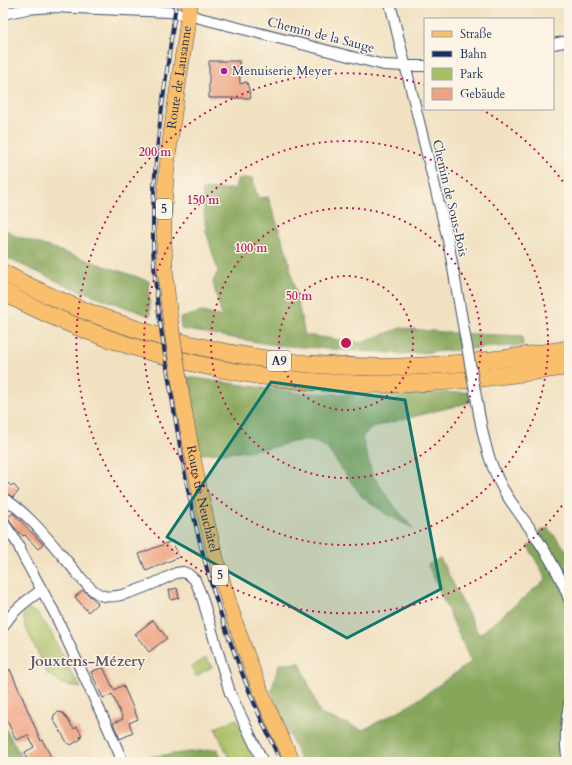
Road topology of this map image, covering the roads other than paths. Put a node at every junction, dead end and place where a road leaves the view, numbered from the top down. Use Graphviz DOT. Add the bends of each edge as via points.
graph roads {
  1 [pos="390,3"];
  2 [pos="40,5"];
  3 [pos="189,9"];
  4 [pos="3,14"];
  5 [pos="569,41"];
  6 [pos="554,44"];
  7 [pos="406,66"];
  8 [pos="424,66"];
  9 [pos="3,273"];
  10 [pos="3,292"];
  11 [pos="170,318"];
  12 [pos="569,349"];
  13 [pos="569,366"];
  14 [pos="3,498"];
  15 [pos="3,522"];
  16 [pos="42,590"];
  17 [pos="569,599"];
  18 [pos="3,627"];
  19 [pos="569,702"];
  20 [pos="123,762"];
  21 [pos="263,762"];
  22 [pos="293,762"];
  23 [pos="568,762"];
  1 -- 7 [label="street, Chemin de Sous-Bois"];
  2 -- 3 [label="street, Chemin de la Sauge" via="170,12"];
  2 -- 4 [label="street, Chemin de la Sauge"];
  3 -- 7 [label="street, Chemin de la Sauge" via="384,65"];
  3 -- 11 [label="main road, Route de Lausanne / 5" via="165,186 164,252"];
  5 -- 6 [label="street"];
  7 -- 8 [label="street, Chemin de la Sauge"];
  7 -- 17 [label="street, Chemin de Sous-Bois, bridge" via="448,240 484,444 503,490 534,534"];
  9 -- 12 [label="highway, A9" via="66,303 137,329 210,349 283,361 358,367 409,366 492,360"];
  10 -- 13 [label="highway, A9" via="60,320 133,346 206,366 275,377 358,384 410,383 494,377"];
  11 -- 22 [label="main road, Route de Neuchâtel / 5, bridge" via="196,478 219,570 248,658"];
  14 -- 21 [label="street" via="36,527 91,588 103,596 123,595 183,572 195,580 230,692"];
  15 -- 16 [label="street" via="18,544"];
  16 -- 18 [label="street" via="14,612"];
  16 -- 20 [label="street"];
  19 -- 23 [label="street" via="565,731"];
}
